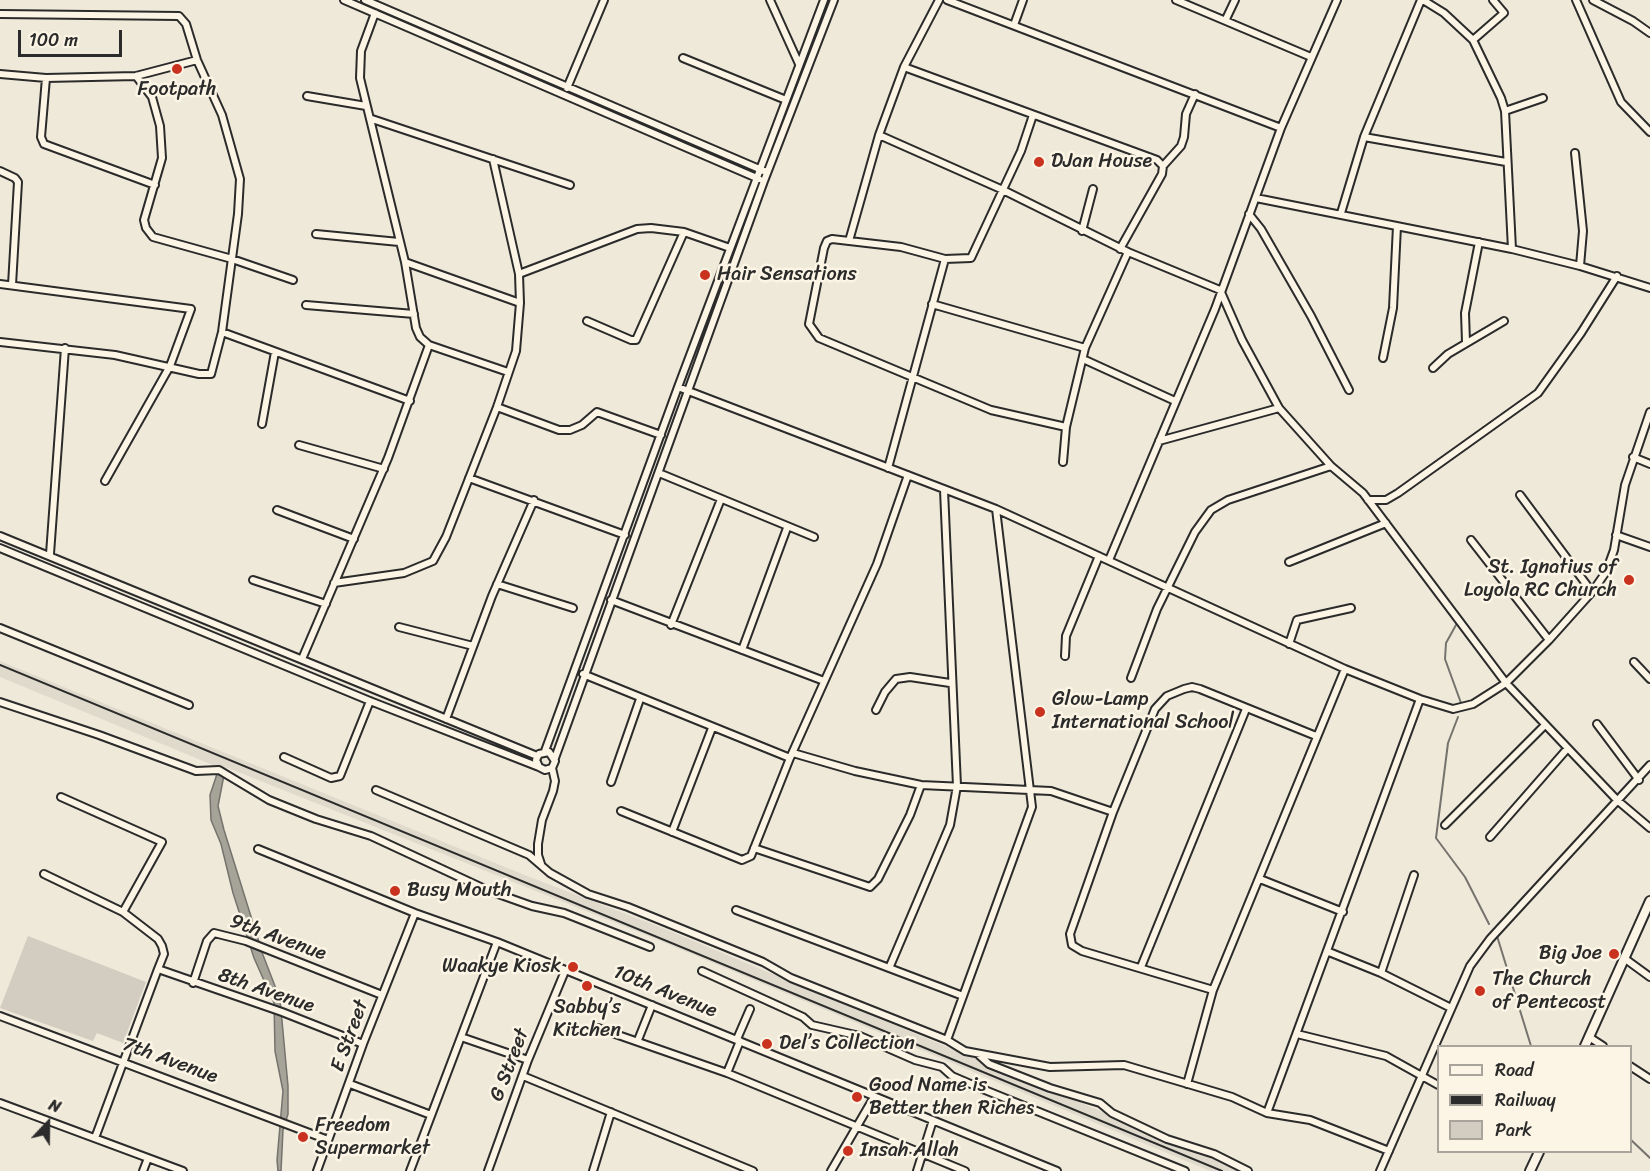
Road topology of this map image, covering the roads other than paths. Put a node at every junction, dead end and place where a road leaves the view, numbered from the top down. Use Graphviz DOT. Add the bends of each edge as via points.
graph roads {
  1 [pos="344,0"];
  2 [pos="365,0"];
  3 [pos="770,0"];
  4 [pos="824,0"];
  5 [pos="834,0"];
  6 [pos="939,0"];
  7 [pos="947,0"];
  8 [pos="1023,0"];
  9 [pos="1176,0"];
  10 [pos="1235,0"];
  11 [pos="1337,0"];
  12 [pos="1422,0"];
  13 [pos="1493,0"];
  14 [pos="1576,0"];
  15 [pos="1593,0"];
  16 [pos="601,1"];
  17 [pos="375,13"];
  18 [pos="0,14"];
  19 [pos="1226,19"];
  20 [pos="1014,25"];
  21 [pos="1650,33"];
  22 [pos="1473,40"];
  23 [pos="1311,57"];
  24 [pos="683,58"];
  25 [pos="197,60"];
  26 [pos="799,64"];
  27 [pos="904,67"];
  28 [pos="0,74"];
  29 [pos="136,76"];
  30 [pos="46,78"];
  31 [pos="566,90"];
  32 [pos="1195,94"];
  33 [pos="308,96"];
  34 [pos="1543,98"];
  35 [pos="786,100"];
  36 [pos="366,106"];
  37 [pos="1505,111"];
  38 [pos="1034,115"];
  39 [pos="372,119"];
  40 [pos="1281,128"];
  41 [pos="1650,132"];
  42 [pos="879,135"];
  43 [pos="1364,137"];
  44 [pos="1575,153"];
  45 [pos="493,159"];
  46 [pos="1506,162"];
  47 [pos="1163,166"];
  48 [pos="0,171"];
  49 [pos="764,171"];
  50 [pos="761,179"];
  51 [pos="570,184"];
  52 [pos="155,185"];
  53 [pos="1094,189"];
  54 [pos="1003,190"];
  55 [pos="1256,198"];
  56 [pos="1341,213"];
  57 [pos="1248,214"];
  58 [pos="1397,226"];
  59 [pos="1082,231"];
  60 [pos="684,232"];
  61 [pos="316,234"];
  62 [pos="849,241"];
  63 [pos="399,242"];
  64 [pos="1479,242"];
  65 [pos="730,248"];
  66 [pos="1120,249"];
  67 [pos="1512,249"];
  68 [pos="1128,252"];
  69 [pos="231,259"];
  70 [pos="945,260"];
  71 [pos="405,262"];
  72 [pos="1580,266"];
  73 [pos="519,274"];
  74 [pos="1617,276"];
  75 [pos="293,280"];
  76 [pos="0,285"];
  77 [pos="12,285"];
  78 [pos="1650,288"];
  79 [pos="1220,290"];
  80 [pos="520,303"];
  81 [pos="932,304"];
  82 [pos="306,305"];
  83 [pos="414,314"];
  84 [pos="586,321"];
  85 [pos="1504,321"];
  86 [pos="222,332"];
  87 [pos="0,342"];
  88 [pos="1466,342"];
  89 [pos="429,345"];
  90 [pos="65,348"];
  91 [pos="1085,348"];
  92 [pos="276,352"];
  93 [pos="1083,358"];
  94 [pos="1383,358"];
  95 [pos="170,366"];
  96 [pos="1433,368"];
  97 [pos="508,372"];
  98 [pos="912,377"];
  99 [pos="678,387"];
  100 [pos="1349,390"];
  101 [pos="688,392"];
  102 [pos="410,401"];
  103 [pos="1175,401"];
  104 [pos="497,407"];
  105 [pos="1279,408"];
  106 [pos="1650,412"];
  107 [pos="262,424"];
  108 [pos="1066,427"];
  109 [pos="661,435"];
  110 [pos="1159,441"];
  111 [pos="299,445"];
  112 [pos="1633,457"];
  113 [pos="1063,462"];
  114 [pos="1650,464"];
  115 [pos="1331,466"];
  116 [pos="888,468"];
  117 [pos="384,469"];
  118 [pos="659,473"];
  119 [pos="908,475"];
  120 [pos="469,478"];
  121 [pos="105,481"];
  122 [pos="944,490"];
  123 [pos="1520,495"];
  124 [pos="721,499"];
  125 [pos="534,500"];
  126 [pos="1368,500"];
  127 [pos="996,509"];
  128 [pos="277,510"];
  129 [pos="1386,523"];
  130 [pos="787,528"];
  131 [pos="626,535"];
  132 [pos="0,536"];
  133 [pos="1616,536"];
  134 [pos="814,537"];
  135 [pos="354,539"];
  136 [pos="1471,540"];
  137 [pos="1650,547"];
  138 [pos="0,548"];
  139 [pos="50,554"];
  140 [pos="1099,556"];
  141 [pos="1109,560"];
  142 [pos="1289,562"];
  143 [pos="253,580"];
  144 [pos="334,583"];
  145 [pos="498,584"];
  146 [pos="1167,590"];
  147 [pos="1592,592"];
  148 [pos="611,600"];
  149 [pos="326,603"];
  150 [pos="573,608"];
  151 [pos="1351,608"];
  152 [pos="671,625"];
  153 [pos="399,627"];
  154 [pos="0,628"];
  155 [pos="1549,640"];
  156 [pos="1289,644"];
  157 [pos="473,646"];
  158 [pos="742,650"];
  159 [pos="1065,656"];
  160 [pos="302,660"];
  161 [pos="1634,662"];
  162 [pos="1345,669"];
  163 [pos="584,674"];
  164 [pos="1131,678"];
  165 [pos="1650,679"];
  166 [pos="824,681"];
  167 [pos="950,683"];
  168 [pos="1506,683"];
  169 [pos="640,699"];
  170 [pos="1420,699"];
  171 [pos="370,701"];
  172 [pos="0,702"];
  173 [pos="189,705"];
  174 [pos="1246,709"];
  175 [pos="876,710"];
  176 [pos="446,718"];
  177 [pos="1597,724"];
  178 [pos="1544,726"];
  179 [pos="712,728"];
  180 [pos="1316,736"];
  181 [pos="1567,749"];
  182 [pos="545,751"];
  183 [pos="537,756"];
  184 [pos="791,756"];
  185 [pos="284,757"];
  186 [pos="555,758"];
  187 [pos="1650,765"];
  188 [pos="539,767"];
  189 [pos="552,768"];
  190 [pos="1639,780"];
  191 [pos="611,782"];
  192 [pos="921,784"];
  193 [pos="957,786"];
  194 [pos="1031,789"];
  195 [pos="376,790"];
  196 [pos="61,797"];
  197 [pos="1617,800"];
  198 [pos="621,811"];
  199 [pos="1113,812"];
  200 [pos="1445,825"];
  201 [pos="1650,828"];
  202 [pos="672,832"];
  203 [pos="1490,837"];
  204 [pos="754,848"];
  205 [pos="258,849"];
  206 [pos="543,867"];
  207 [pos="44,874"];
  208 [pos="1414,875"];
  209 [pos="1260,879"];
  210 [pos="1650,901"];
  211 [pos="736,910"];
  212 [pos="123,912"];
  213 [pos="1343,912"];
  214 [pos="415,913"];
  215 [pos="497,942"];
  216 [pos="651,947"];
  217 [pos="1329,952"];
  218 [pos="1624,958"];
  219 [pos="890,966"];
  220 [pos="1141,967"];
  221 [pos="158,969"];
  222 [pos="702,970"];
  223 [pos="565,971"];
  224 [pos="1381,973"];
  225 [pos="1650,977"];
  226 [pos="193,983"];
  227 [pos="1213,990"];
  228 [pos="382,995"];
  229 [pos="963,996"];
  230 [pos="652,1005"];
  231 [pos="1451,1008"];
  232 [pos="750,1009"];
  233 [pos="0,1016"];
  234 [pos="598,1028"];
  235 [pos="1297,1034"];
  236 [pos="461,1036"];
  237 [pos="1589,1037"];
  238 [pos="638,1040"];
  239 [pos="739,1040"];
  240 [pos="947,1040"];
  241 [pos="363,1044"];
  242 [pos="1586,1045"];
  243 [pos="1600,1045"];
  244 [pos="979,1055"];
  245 [pos="528,1060"];
  246 [pos="124,1062"];
  247 [pos="1632,1066"];
  248 [pos="727,1073"];
  249 [pos="523,1076"];
  250 [pos="1422,1077"];
  251 [pos="1650,1079"];
  252 [pos="350,1084"];
  253 [pos="1187,1084"];
  254 [pos="1437,1084"];
  255 [pos="874,1097"];
  256 [pos="0,1103"];
  257 [pos="610,1112"];
  258 [pos="1267,1113"];
  259 [pos="431,1115"];
  260 [pos="933,1120"];
  261 [pos="858,1127"];
  262 [pos="95,1138"];
  263 [pos="328,1140"];
  264 [pos="1389,1151"];
  265 [pos="921,1152"];
  266 [pos="1539,1153"];
  267 [pos="148,1158"];
  268 [pos="143,1171"];
  269 [pos="183,1171"];
  270 [pos="317,1171"];
  271 [pos="410,1171"];
  272 [pos="488,1171"];
  273 [pos="593,1171"];
  274 [pos="753,1171"];
  275 [pos="831,1171"];
  276 [pos="916,1171"];
  277 [pos="965,1171"];
  278 [pos="1058,1171"];
  279 [pos="1185,1171"];
  280 [pos="1248,1171"];
  281 [pos="1380,1171"];
  282 [pos="1530,1171"];
  1 -- 17 [label="street"];
  2 -- 31 [label="street"];
  3 -- 26 [label="street"];
  4 -- 26 [label="street"];
  5 -- 49 [label="street"];
  6 -- 27 [label="street"];
  7 -- 20 [label="street"];
  8 -- 20 [label="street"];
  9 -- 19 [label="street"];
  10 -- 19 [label="street"];
  11 -- 23 [label="street"];
  12 -- 22 [label="street" via="1444,13"];
  12 -- 43 [label="street"];
  13 -- 22 [label="street" via="1504,13"];
  14 -- 41 [label="street" via="1620,102"];
  15 -- 21 [label="street"];
  16 -- 31 [label="street"];
  17 -- 31 [label="street"];
  17 -- 36 [label="street" via="359,59"];
  18 -- 25 [label="street" via="179,16 186,24"];
  19 -- 23 [label="street"];
  20 -- 32 [label="street"];
  22 -- 37 [label="street"];
  23 -- 40 [label="street"];
  24 -- 35 [label="street"];
  25 -- 29 [label="street"];
  25 -- 69 [label="street" via="222,115 240,178"];
  26 -- 35 [label="street"];
  27 -- 38 [label="street"];
  27 -- 42 [label="street"];
  28 -- 30 [label="street"];
  29 -- 30 [label="street"];
  29 -- 52 [label="street" via="152,97 160,126 162,158"];
  30 -- 52 [label="street" via="41,137 44,144"];
  31 -- 49 [label="street"];
  31 -- 50 [label="street"];
  32 -- 40 [label="street"];
  32 -- 47 [label="street" via="1187,109 1181,146"];
  33 -- 36 [label="street"];
  34 -- 37 [label="street"];
  35 -- 49 [label="street"];
  36 -- 39 [label="street"];
  37 -- 46 [label="street"];
  38 -- 47 [label="street" via="1157,160"];
  38 -- 54 [label="street"];
  39 -- 45 [label="street"];
  39 -- 63 [label="street"];
  40 -- 55 [label="street"];
  42 -- 54 [label="street"];
  42 -- 62 [label="street"];
  43 -- 46 [label="street"];
  43 -- 56 [label="street"];
  44 -- 72 [label="street" via="1583,231"];
  45 -- 51 [label="street"];
  45 -- 73 [label="street"];
  46 -- 67 [label="street"];
  47 -- 66 [label="street"];
  48 -- 77 [label="street" via="18,182"];
  49 -- 50 [label="street"];
  50 -- 65 [label="street"];
  50 -- 101 [label="street"];
  52 -- 69 [label="street" via="144,220 153,237"];
  53 -- 59 [label="street"];
  54 -- 59 [label="street"];
  54 -- 70 [label="street" via="971,258"];
  55 -- 56 [label="street"];
  55 -- 57 [label="street"];
  56 -- 58 [label="street"];
  57 -- 79 [label="street"];
  57 -- 100 [label="street" via="1311,316"];
  58 -- 64 [label="street"];
  58 -- 94 [label="street" via="1393,308"];
  59 -- 66 [label="street"];
  60 -- 65 [label="street"];
  60 -- 73 [label="street" via="637,229"];
  60 -- 84 [label="street" via="636,340"];
  61 -- 63 [label="street"];
  62 -- 70 [label="street" via="901,247"];
  62 -- 98 [label="street" via="827,242 809,324 812,331 819,338"];
  63 -- 71 [label="street"];
  64 -- 67 [label="street"];
  64 -- 88 [label="street" via="1465,312"];
  65 -- 99 [label="street"];
  66 -- 68 [label="street"];
  67 -- 72 [label="street"];
  68 -- 79 [label="street"];
  68 -- 91 [label="street"];
  69 -- 75 [label="street"];
  69 -- 86 [label="street"];
  70 -- 81 [label="street"];
  71 -- 80 [label="street"];
  71 -- 83 [label="street"];
  72 -- 74 [label="street"];
  73 -- 80 [label="street"];
  74 -- 78 [label="street"];
  74 -- 126 [label="street" via="1538,393 1398,493 1386,500"];
  76 -- 77 [label="street"];
  77 -- 95 [label="street" via="191,309"];
  79 -- 103 [label="street"];
  79 -- 105 [label="street"];
  80 -- 97 [label="street" via="516,351"];
  81 -- 91 [label="street"];
  81 -- 98 [label="street"];
  82 -- 83 [label="street"];
  83 -- 89 [label="street" via="420,337"];
  85 -- 88 [label="street"];
  86 -- 92 [label="street"];
  86 -- 95 [label="street" via="212,374"];
  87 -- 90 [label="street"];
  88 -- 96 [label="street"];
  89 -- 97 [label="street"];
  89 -- 102 [label="street"];
  90 -- 95 [label="street"];
  90 -- 139 [label="street"];
  91 -- 93 [label="street"];
  92 -- 102 [label="street"];
  92 -- 107 [label="street"];
  93 -- 103 [label="street"];
  93 -- 108 [label="street"];
  95 -- 121 [label="street"];
  97 -- 104 [label="street"];
  98 -- 108 [label="street" via="992,410"];
  98 -- 116 [label="street"];
  99 -- 101 [label="street"];
  99 -- 109 [label="street"];
  101 -- 116 [label="street"];
  101 -- 118 [label="street"];
  102 -- 117 [label="street"];
  103 -- 110 [label="street"];
  104 -- 109 [label="street" via="559,430 582,425 601,412"];
  104 -- 120 [label="street"];
  105 -- 110 [label="street"];
  105 -- 115 [label="street"];
  106 -- 112 [label="street"];
  108 -- 113 [label="street"];
  109 -- 131 [label="street"];
  110 -- 141 [label="street"];
  111 -- 117 [label="street"];
  112 -- 114 [label="street"];
  112 -- 133 [label="street" via="1621,498"];
  115 -- 126 [label="street" via="1354,483"];
  115 -- 146 [label="street" via="1228,500 1211,510 1194,532"];
  116 -- 119 [label="street"];
  117 -- 135 [label="street"];
  118 -- 124 [label="street"];
  118 -- 148 [label="street"];
  119 -- 122 [label="street"];
  119 -- 166 [label="street" via="877,564"];
  120 -- 125 [label="street"];
  120 -- 144 [label="street" via="433,561 404,573"];
  122 -- 127 [label="street"];
  122 -- 167 [label="street"];
  123 -- 147 [label="street"];
  124 -- 130 [label="street"];
  124 -- 152 [label="street"];
  125 -- 131 [label="street"];
  125 -- 145 [label="street"];
  126 -- 129 [label="street"];
  127 -- 140 [label="street"];
  127 -- 194 [label="street"];
  128 -- 135 [label="street"];
  129 -- 142 [label="street"];
  129 -- 168 [label="street"];
  130 -- 134 [label="street"];
  130 -- 158 [label="street"];
  131 -- 182 [label="street"];
  132 -- 139 [label="street"];
  133 -- 137 [label="street"];
  133 -- 147 [label="street" via="1612,559"];
  135 -- 144 [label="street"];
  136 -- 155 [label="street"];
  138 -- 171 [label="street"];
  139 -- 160 [label="street"];
  140 -- 141 [label="street"];
  140 -- 159 [label="street" via="1066,636"];
  141 -- 146 [label="street"];
  143 -- 149 [label="street"];
  144 -- 149 [label="street"];
  145 -- 150 [label="street"];
  145 -- 157 [label="street"];
  146 -- 156 [label="street"];
  146 -- 164 [label="street"];
  147 -- 155 [label="street"];
  148 -- 152 [label="street"];
  148 -- 163 [label="street"];
  149 -- 160 [label="street"];
  151 -- 156 [label="street" via="1298,620"];
  152 -- 158 [label="street"];
  153 -- 157 [label="street"];
  154 -- 173 [label="street"];
  155 -- 168 [label="street"];
  156 -- 162 [label="street"];
  157 -- 176 [label="street"];
  158 -- 166 [label="street"];
  160 -- 176 [label="street"];
  161 -- 165 [label="street"];
  162 -- 170 [label="street"];
  162 -- 180 [label="street"];
  163 -- 169 [label="street"];
  163 -- 186 [label="street"];
  166 -- 184 [label="street"];
  167 -- 175 [label="street" via="910,677 896,679"];
  167 -- 193 [label="street"];
  168 -- 170 [label="street" via="1460,709"];
  168 -- 178 [label="street"];
  169 -- 179 [label="street"];
  169 -- 191 [label="street"];
  170 -- 213 [label="street"];
  171 -- 185 [label="street" via="340,776 331,778"];
  171 -- 188 [label="street"];
  172 -- 216 [label="street" via="196,771 219,770 278,804 371,837 487,890 564,913"];
  174 -- 180 [label="street"];
  174 -- 199 [label="street" via="1192,687 1167,696 1155,709"];
  174 -- 220 [label="street"];
  176 -- 183 [label="street"];
  177 -- 190 [label="street"];
  178 -- 181 [label="street"];
  178 -- 200 [label="street"];
  179 -- 184 [label="street"];
  179 -- 202 [label="street"];
  180 -- 209 [label="street"];
  181 -- 197 [label="street"];
  181 -- 203 [label="street"];
  182 -- 183 [label="street"];
  182 -- 186 [label="street"];
  183 -- 188 [label="street"];
  184 -- 192 [label="street"];
  184 -- 204 [label="street"];
  186 -- 189 [label="street"];
  187 -- 190 [label="street"];
  188 -- 189 [label="street"];
  189 -- 206 [label="street" via="555,781 538,844"];
  190 -- 197 [label="street"];
  192 -- 193 [label="street"];
  192 -- 204 [label="street" via="910,815 878,879 870,887"];
  193 -- 194 [label="street"];
  193 -- 219 [label="street" via="950,825"];
  194 -- 199 [label="street" via="1052,791"];
  194 -- 229 [label="street" via="1029,822"];
  195 -- 206 [label="street" via="529,855"];
  196 -- 212 [label="street" via="162,842"];
  197 -- 201 [label="street"];
  197 -- 231 [label="street" via="1490,939 1470,966"];
  198 -- 202 [label="street"];
  199 -- 220 [label="street" via="1070,934 1072,945 1082,951"];
  202 -- 204 [label="street" via="742,860 751,856"];
  205 -- 214 [label="street, 10th Avenue"];
  206 -- 240 [label="street" via="588,894"];
  207 -- 212 [label="street"];
  208 -- 224 [label="street"];
  209 -- 213 [label="street"];
  209 -- 227 [label="street"];
  210 -- 218 [label="street"];
  211 -- 219 [label="street"];
  212 -- 221 [label="street" via="158,939 164,954"];
  213 -- 217 [label="street"];
  214 -- 215 [label="street, 10th Avenue"];
  214 -- 228 [label="street, E Street"];
  215 -- 223 [label="street, 10th Avenue"];
  215 -- 236 [label="street"];
  217 -- 224 [label="street"];
  217 -- 235 [label="street"];
  218 -- 225 [label="street"];
  218 -- 237 [label="street"];
  219 -- 229 [label="street"];
  220 -- 227 [label="street"];
  221 -- 226 [label="street, 8th Avenue"];
  221 -- 246 [label="street"];
  222 -- 279 [label="street" via="803,1017 812,1025 860,1036 915,1060 942,1067 952,1076 980,1088"];
  223 -- 230 [label="street, 10th Avenue"];
  223 -- 245 [label="street, G Street"];
  224 -- 231 [label="street"];
  226 -- 228 [label="street, 9th Avenue" via="214,933 265,948"];
  226 -- 241 [label="street, 8th Avenue"];
  227 -- 253 [label="street"];
  228 -- 241 [label="street, E Street"];
  229 -- 240 [label="street"];
  230 -- 238 [label="street"];
  230 -- 239 [label="street, 10th Avenue"];
  231 -- 250 [label="street"];
  232 -- 239 [label="street"];
  233 -- 246 [label="street, 7th Avenue"];
  234 -- 238 [label="street"];
  235 -- 250 [label="street" via="1386,1056"];
  235 -- 258 [label="street"];
  236 -- 245 [label="street"];
  236 -- 259 [label="street"];
  237 -- 242 [label="street"];
  237 -- 243 [label="street"];
  238 -- 248 [label="street"];
  239 -- 248 [label="street"];
  239 -- 255 [label="street, 10th Avenue"];
  240 -- 244 [label="street"];
  241 -- 252 [label="street, E Street"];
  244 -- 253 [label="street" via="1050,1067 1124,1065"];
  244 -- 280 [label="street" via="989,1064 1093,1101 1167,1139 1214,1154"];
  245 -- 249 [label="street, G Street"];
  246 -- 262 [label="street"];
  246 -- 263 [label="street, 7th Avenue"];
  247 -- 251 [label="street"];
  248 -- 261 [label="street"];
  249 -- 257 [label="street"];
  249 -- 272 [label="street, G Street"];
  250 -- 254 [label="street"];
  250 -- 264 [label="street"];
  252 -- 259 [label="street"];
  252 -- 263 [label="street, E Street"];
  253 -- 258 [label="street" via="1232,1097"];
  255 -- 260 [label="street, 10th Avenue"];
  255 -- 261 [label="street"];
  256 -- 262 [label="street"];
  257 -- 273 [label="street"];
  257 -- 274 [label="street"];
  258 -- 264 [label="street" via="1310,1120"];
  259 -- 271 [label="street"];
  260 -- 265 [label="street"];
  260 -- 278 [label="street, 10th Avenue"];
  261 -- 265 [label="street"];
  261 -- 275 [label="street"];
  262 -- 267 [label="street"];
  263 -- 270 [label="street, E Street"];
  264 -- 281 [label="street"];
  265 -- 276 [label="street"];
  265 -- 277 [label="street"];
  266 -- 282 [label="street"];
  267 -- 268 [label="street"];
  267 -- 269 [label="street"];
}
